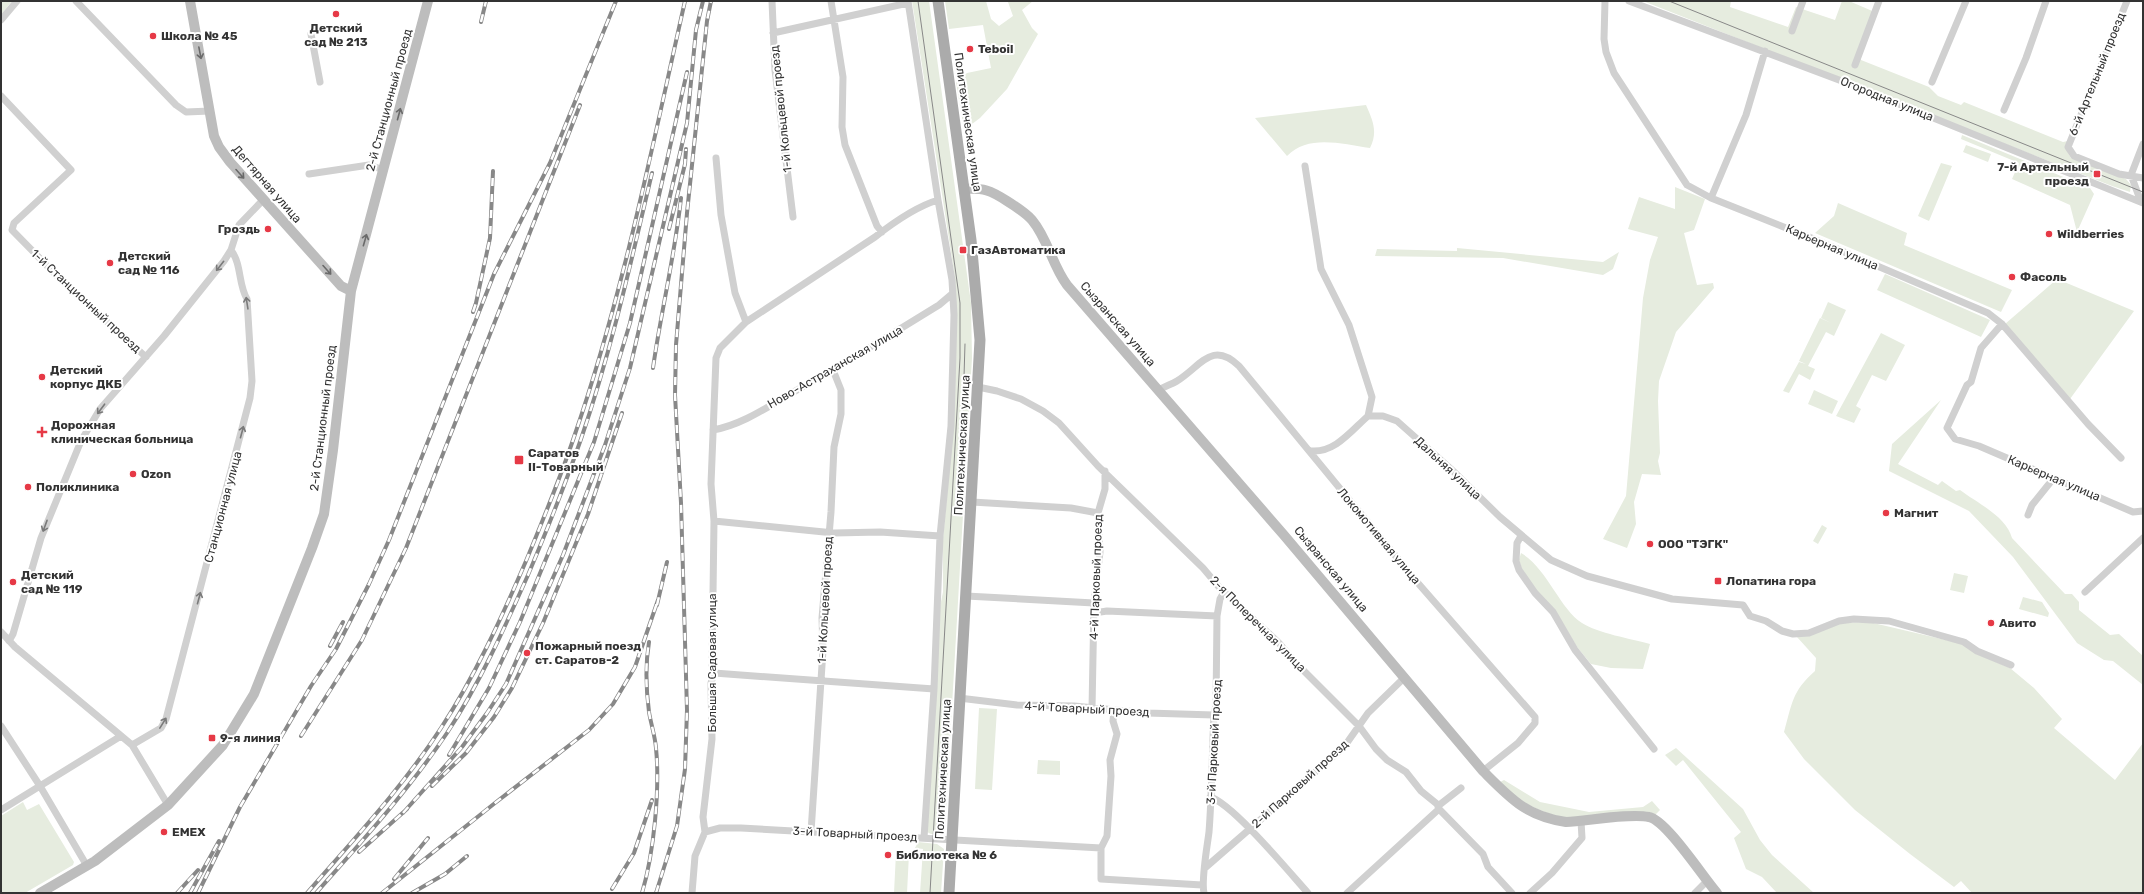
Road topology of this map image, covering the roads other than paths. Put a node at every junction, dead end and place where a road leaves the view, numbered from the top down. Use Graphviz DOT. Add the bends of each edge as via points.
graph roads {
  1 [pos="17,1"];
  2 [pos="76,1"];
  3 [pos="190,1"];
  4 [pos="428,1"];
  5 [pos="772,1"];
  6 [pos="831,1"];
  7 [pos="938,1"];
  8 [pos="1605,1"];
  9 [pos="1629,1"];
  10 [pos="1803,1"];
  11 [pos="1879,1"];
  12 [pos="1966,1"];
  13 [pos="2046,1"];
  14 [pos="2127,1"];
  15 [pos="908,2"];
  16 [pos="833,19"];
  17 [pos="1,20"];
  18 [pos="1792,31"];
  19 [pos="773,33"];
  20 [pos="311,34"];
  21 [pos="1765,51"];
  22 [pos="1855,65"];
  23 [pos="320,82"];
  24 [pos="1932,82"];
  25 [pos="1,96"];
  26 [pos="2004,110"];
  27 [pos="210,111"];
  28 [pos="2143,144"];
  29 [pos="716,158"];
  30 [pos="1305,166"];
  31 [pos="384,170"];
  32 [pos="309,174"];
  33 [pos="2131,175"];
  34 [pos="2143,178"];
  35 [pos="964,189"];
  36 [pos="1711,198"];
  37 [pos="264,200"];
  38 [pos="938,200"];
  39 [pos="2142,202"];
  40 [pos="793,218"];
  41 [pos="882,232"];
  42 [pos="231,250"];
  43 [pos="351,291"];
  44 [pos="952,294"];
  45 [pos="746,322"];
  46 [pos="2002,324"];
  47 [pos="146,357"];
  48 [pos="833,370"];
  49 [pos="978,387"];
  50 [pos="1158,391"];
  51 [pos="1368,416"];
  52 [pos="713,430"];
  53 [pos="1311,451"];
  54 [pos="2121,458"];
  55 [pos="1105,471"];
  56 [pos="2053,479"];
  57 [pos="972,502"];
  58 [pos="2143,511"];
  59 [pos="1098,512"];
  60 [pos="2028,515"];
  61 [pos="714,521"];
  62 [pos="828,532"];
  63 [pos="940,536"];
  64 [pos="1522,536"];
  65 [pos="2143,538"];
  66 [pos="1224,592"];
  67 [pos="2085,592"];
  68 [pos="966,596"];
  69 [pos="1094,603"];
  70 [pos="1094,613"];
  71 [pos="1217,616"];
  72 [pos="1,632"];
  73 [pos="9,641"];
  74 [pos="2011,665"];
  75 [pos="714,673"];
  76 [pos="1405,677"];
  77 [pos="820,681"];
  78 [pos="934,689"];
  79 [pos="959,698"];
  80 [pos="1092,709"];
  81 [pos="1114,711"];
  82 [pos="1214,716"];
  83 [pos="1,726"];
  84 [pos="1359,726"];
  85 [pos="120,736"];
  86 [pos="132,745"];
  87 [pos="1654,749"];
  88 [pos="1483,771"];
  89 [pos="40,786"];
  90 [pos="1461,788"];
  91 [pos="1210,797"];
  92 [pos="168,805"];
  93 [pos="1439,808"];
  94 [pos="1,810"];
  95 [pos="1581,821"];
  96 [pos="1250,830"];
  97 [pos="705,832"];
  98 [pos="811,832"];
  99 [pos="924,838"];
  100 [pos="952,840"];
  101 [pos="1101,848"];
  102 [pos="87,866"];
  103 [pos="1206,867"];
  104 [pos="1707,881"];
  105 [pos="1202,885"];
  106 [pos="40,893"];
  107 [pos="692,893"];
  108 [pos="949,893"];
  109 [pos="1204,893"];
  110 [pos="1308,893"];
  111 [pos="1347,893"];
  112 [pos="1512,893"];
  113 [pos="1530,893"];
  114 [pos="1695,893"];
  115 [pos="1717,893"];
  1 -- 17 [label="street"];
  2 -- 27 [label="street" via="176,106 186,112"];
  3 -- 27 [label="main road, Дегтярная улица, one-way"];
  31 -- 4 [label="main road, 2-й Станционный проезд, one-way"];
  5 -- 19 [label="street, 1-й Кольцевой проезд"];
  6 -- 16 [label="street"];
  7 -- 35 [label="main road, Политехническая улица"];
  8 -- 36 [label="street, Карьерная улица" via="1604,39 1614,73 1687,185"];
  9 -- 21 [label="street, Огородная улица"];
  10 -- 18 [label="street"];
  11 -- 22 [label="street"];
  12 -- 24 [label="street"];
  13 -- 26 [label="street"];
  14 -- 33 [label="street, 6-й Артельный проезд" via="2068,147 2074,156 2118,174"];
  15 -- 16 [label="street"];
  15 -- 38 [label="street"];
  16 -- 19 [label="street"];
  16 -- 41 [label="street" via="843,77 842,127 845,145 877,226"];
  19 -- 40 [label="street, 1-й Кольцевой проезд"];
  20 -- 23 [label="street"];
  21 -- 36 [label="street" via="1746,115"];
  21 -- 39 [label="street, Огородная улица"];
  25 -- 47 [label="street, 1-й Станционный проезд" via="70,170 14,223 12,230 63,282"];
  27 -- 37 [label="main road, Дегтярная улица, one-way" via="214,136 219,147"];
  28 -- 33 [label="street"];
  29 -- 45 [label="street" via="721,215 735,293"];
  30 -- 51 [label="street" via="1320,269 1349,325 1372,397"];
  31 -- 32 [label="street" via="369,165"];
  43 -- 31 [label="main road, 2-й Станционный проезд, one-way"];
  33 -- 34 [label="street"];
  33 -- 39 [label="street"];
  35 -- 49 [label="main road, Политехническая улица" via="978,303"];
  35 -- 50 [label="main road, Сызранская улица" via="981,188 991,191 1032,219 1059,274"];
  36 -- 46 [label="street, Карьерная улица" via="1981,310"];
  37 -- 42 [label="street, 1-й Станционный проезд" via="239,225"];
  37 -- 43 [label="main road, Дегтярная улица, one-way" via="341,286"];
  38 -- 41 [label="street" via="925,204"];
  38 -- 44 [label="street" via="952,280"];
  41 -- 45 [label="street"];
  42 -- 47 [label="street, 1-й Станционный проезд, one-way"];
  86 -- 42 [label="street, Станционная улица, one-way" via="161,728 166,719 250,398 252,381 247,299 242,291 238,263"];
  43 -- 92 [label="main road, 2-й Станционный проезд" via="328,493 316,537 254,694 235,728 204,767"];
  44 -- 48 [label="street, Ново-Астраханская улица" via="939,305"];
  44 -- 63 [label="street" via="954,315 951,426"];
  45 -- 52 [label="street, Большая Садовая улица" via="720,348 716,358"];
  46 -- 54 [label="street, Карьерная улица" via="2088,424"];
  46 -- 56 [label="street, Карьерная улица" via="1981,348 1971,382 1964,391 1947,428 1955,438"];
  47 -- 73 [label="street, 1-й Станционный проезд, one-way" via="100,409 71,461 41,538"];
  48 -- 52 [label="street, Ново-Астраханская улица" via="742,420 725,428"];
  48 -- 62 [label="street, 1-й Кольцевой проезд" via="841,390 841,414 834,447"];
  49 -- 55 [label="street, 2-я Поперечная улица" via="1021,399 1044,411"];
  49 -- 57 [label="main road, Политехническая улица"];
  50 -- 53 [label="street, Локомотивная улица" via="1176,382 1207,357 1220,354 1239,366"];
  50 -- 76 [label="main road, Сызранская улица"];
  51 -- 53 [label="street" via="1331,449"];
  51 -- 64 [label="street, Дальняя улица" via="1383,416 1398,421"];
  52 -- 61 [label="street, Большая Садовая улица" via="711,484"];
  53 -- 88 [label="street, Локомотивная улица" via="1417,582 1535,717 1535,723 1518,744"];
  55 -- 59 [label="street, 4-й Парковый проезд" via="1105,489"];
  55 -- 66 [label="street, 2-я Поперечная улица"];
  56 -- 58 [label="street, Карьерная улица" via="2133,512"];
  56 -- 60 [label="street" via="2032,505"];
  57 -- 59 [label="street"];
  57 -- 68 [label="main road, Политехническая улица"];
  59 -- 69 [label="street, 4-й Парковый проезд" via="1100,552"];
  61 -- 62 [label="street"];
  61 -- 75 [label="street, Большая Садовая улица"];
  62 -- 63 [label="street"];
  62 -- 77 [label="street, 1-й Кольцевой проезд"];
  63 -- 78 [label="street"];
  64 -- 74 [label="street, Дальняя улица" via="1551,560 1586,576 1672,599 1742,605 1750,616 1766,621 1782,631 1794,634 1809,633 1839,621 1883,620 1964,642 1977,651"];
  64 -- 87 [label="street" via="1517,543 1516,561 1519,570 1535,593 1553,612 1575,650"];
  65 -- 67 [label="street"];
  66 -- 71 [label="street, 3-й Парковый проезд"];
  66 -- 84 [label="street, 2-я Поперечная улица" via="1279,642 1296,663"];
  68 -- 69 [label="street"];
  68 -- 79 [label="main road, Политехническая улица"];
  69 -- 70 [label="street, 4-й Парковый проезд"];
  70 -- 71 [label="street" via="1107,611"];
  70 -- 80 [label="street, 4-й Парковый проезд"];
  71 -- 82 [label="street, 3-й Парковый проезд"];
  72 -- 73 [label="street"];
  73 -- 85 [label="street"];
  75 -- 77 [label="street"];
  75 -- 97 [label="street, Большая Садовая улица" via="711,683 712,740 702,817"];
  76 -- 84 [label="street, 2-й Парковый проезд" via="1368,713"];
  76 -- 88 [label="main road, Сызранская улица"];
  77 -- 78 [label="street"];
  77 -- 98 [label="street, 1-й Кольцевой проезд"];
  78 -- 99 [label="street"];
  79 -- 80 [label="street, 4-й Товарный проезд" via="1017,706 1074,706"];
  79 -- 100 [label="main road, Политехническая улица"];
  80 -- 81 [label="street, 4-й Товарный проезд"];
  81 -- 82 [label="street, 4-й Товарный проезд"];
  81 -- 101 [label="street" via="1113,721 1117,734 1110,760 1107,836"];
  82 -- 91 [label="street, 3-й Парковый проезд"];
  83 -- 89 [label="street"];
  84 -- 93 [label="street, 2-я Поперечная улица" via="1376,749 1387,760 1406,772"];
  84 -- 96 [label="street, 2-й Парковый проезд" via="1344,747"];
  85 -- 86 [label="street"];
  85 -- 89 [label="street"];
  86 -- 92 [label="street"];
  88 -- 95 [label="main road, Сызранская улица" via="1505,793 1530,812 1555,820"];
  89 -- 94 [label="street"];
  89 -- 102 [label="street"];
  90 -- 93 [label="street"];
  91 -- 96 [label="street" via="1218,799"];
  91 -- 103 [label="street, 3-й Парковый проезд"];
  92 -- 102 [label="main road, 2-й Станционный проезд"];
  93 -- 111 [label="street"];
  93 -- 112 [label="street, 2-я Поперечная улица" via="1483,854 1488,867"];
  95 -- 104 [label="main road, Сызранская улица" via="1640,816 1656,820 1672,836"];
  95 -- 113 [label="street" via="1582,838 1552,873"];
  96 -- 103 [label="street, 2-й Парковый проезд"];
  96 -- 110 [label="street"];
  97 -- 98 [label="street, 3-й Товарный проезд" via="720,828 741,828"];
  97 -- 107 [label="street" via="694,856"];
  98 -- 99 [label="street, 3-й Товарный проезд"];
  99 -- 100 [label="street, 3-й Товарный проезд"];
  100 -- 101 [label="street, 3-й Товарный проезд"];
  100 -- 108 [label="main road, Политехническая улица"];
  101 -- 105 [label="street" via="1101,879"];
  102 -- 106 [label="main road, 2-й Станционный проезд"];
  103 -- 105 [label="street, 3-й Парковый проезд"];
  104 -- 114 [label="street"];
  104 -- 115 [label="main road, Сызранская улица"];
  105 -- 109 [label="street, 3-й Парковый проезд"];
}
